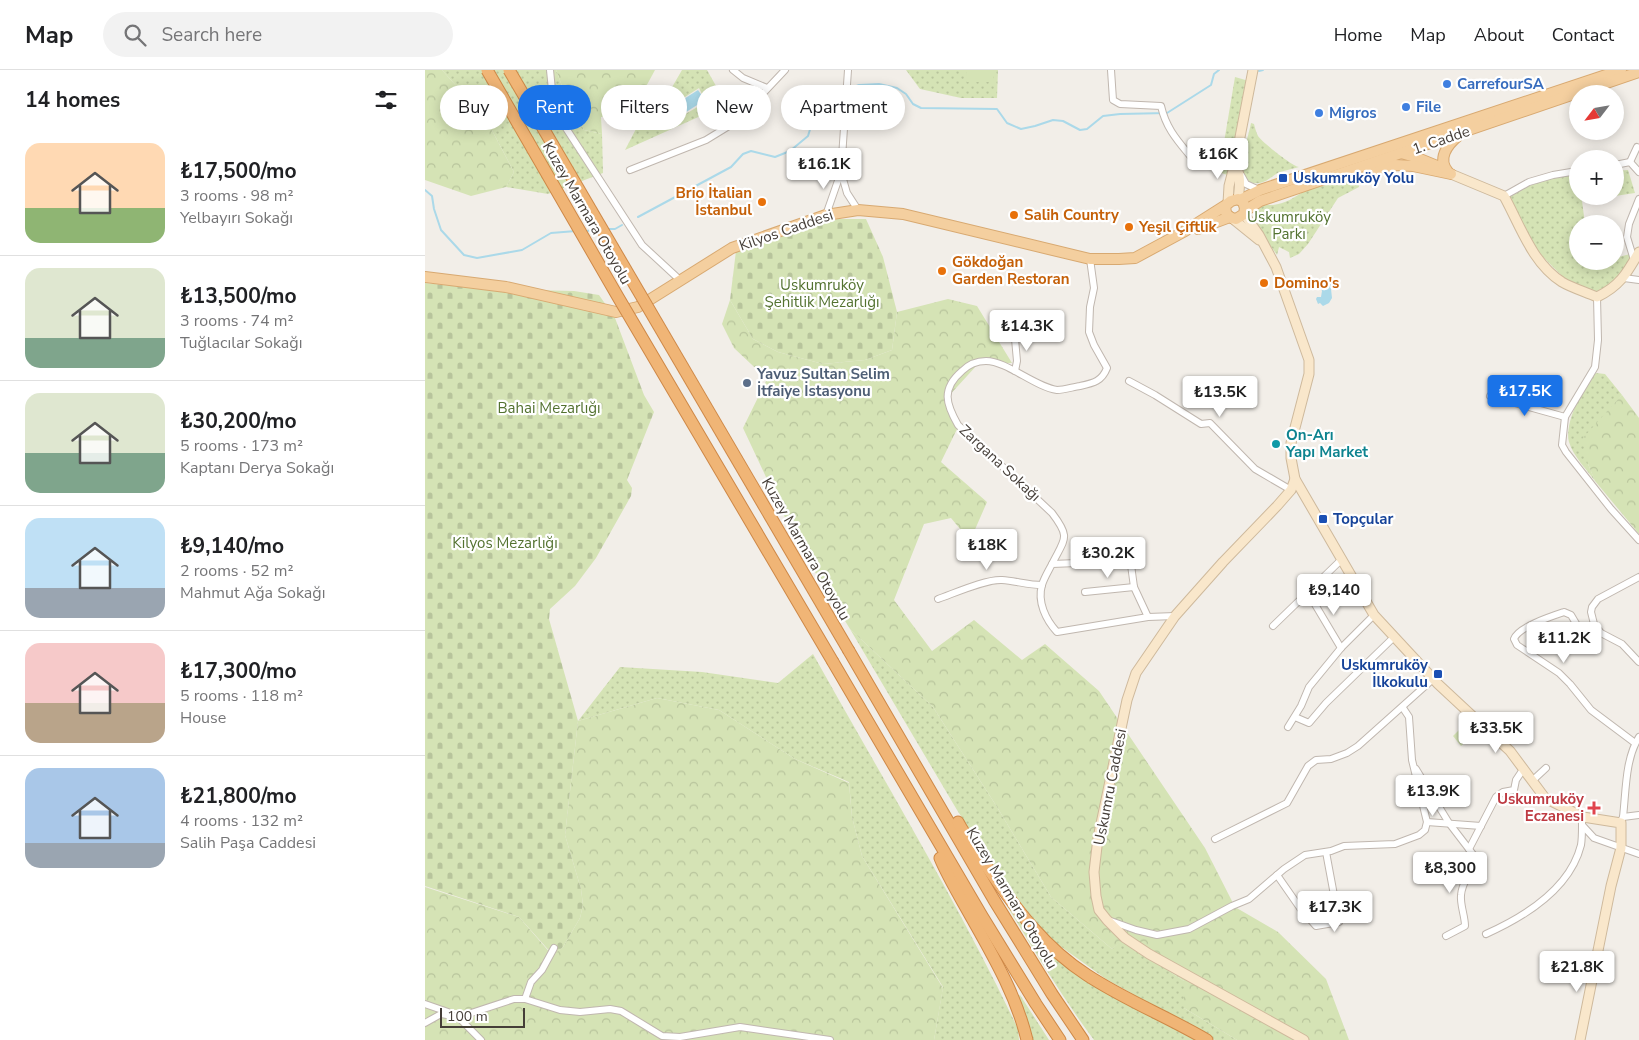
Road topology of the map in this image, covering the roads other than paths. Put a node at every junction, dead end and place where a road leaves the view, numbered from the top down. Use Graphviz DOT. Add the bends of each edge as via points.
graph roads {
  1 [pos="487,70"];
  2 [pos="509,70"];
  3 [pos="550,70"];
  4 [pos="733,70"];
  5 [pos="785,70"];
  6 [pos="847,70"];
  7 [pos="1111,70"];
  8 [pos="1253,70"];
  9 [pos="1616,71"];
  10 [pos="1639,72"];
  11 [pos="760,85"];
  12 [pos="770,85"];
  13 [pos="722,130"];
  14 [pos="1460,134"];
  15 [pos="1637,147"];
  16 [pos="1384,150"];
  17 [pos="1402,153"];
  18 [pos="1191,157"];
  19 [pos="1630,162"];
  20 [pos="1235,163"];
  21 [pos="1624,163"];
  22 [pos="630,170"];
  23 [pos="841,172"];
  24 [pos="1569,172"];
  25 [pos="1639,172"];
  26 [pos="1239,173"];
  27 [pos="1342,174"];
  28 [pos="1451,174"];
  29 [pos="1260,190"];
  30 [pos="1504,196"];
  31 [pos="1639,199"];
  32 [pos="1233,202"];
  33 [pos="1255,204"];
  34 [pos="858,210"];
  35 [pos="1244,213"];
  36 [pos="826,215"];
  37 [pos="1231,218"];
  38 [pos="1254,228"];
  39 [pos="1185,231"];
  40 [pos="1263,244"];
  41 [pos="1637,256"];
  42 [pos="1090,259"];
  43 [pos="425,277"];
  44 [pos="1624,278"];
  45 [pos="1639,280"];
  46 [pos="681,281"];
  47 [pos="1597,297"];
  48 [pos="1017,324"];
  49 [pos="1015,371"];
  50 [pos="1129,381"];
  51 [pos="1490,396"];
  52 [pos="1565,417"];
  53 [pos="1295,480"];
  54 [pos="1291,490"];
  55 [pos="1639,540"];
  56 [pos="1341,560"];
  57 [pos="1053,564"];
  58 [pos="1639,577"];
  59 [pos="1041,585"];
  60 [pos="1134,587"];
  61 [pos="1309,590"];
  62 [pos="1085,592"];
  63 [pos="938,599"];
  64 [pos="1374,615"];
  65 [pos="1175,616"];
  66 [pos="1148,617"];
  67 [pos="1273,626"];
  68 [pos="1394,637"];
  69 [pos="1584,637"];
  70 [pos="1341,648"];
  71 [pos="1639,662"];
  72 [pos="1433,679"];
  73 [pos="1403,708"];
  74 [pos="1295,717"];
  75 [pos="1288,727"];
  76 [pos="900,738"];
  77 [pos="1637,740"];
  78 [pos="1413,764"];
  79 [pos="1524,768"];
  80 [pos="1546,768"];
  81 [pos="1532,781"];
  82 [pos="1639,815"];
  83 [pos="1622,820"];
  84 [pos="1582,821"];
  85 [pos="1427,822"];
  86 [pos="927,823"];
  87 [pos="1449,823"];
  88 [pos="1481,826"];
  89 [pos="1215,839"];
  90 [pos="1469,848"];
  91 [pos="1621,848"];
  92 [pos="1327,852"];
  93 [pos="1639,854"];
  94 [pos="1277,875"];
  95 [pos="1107,920"];
  96 [pos="1486,934"];
  97 [pos="1446,936"];
  98 [pos="554,948"];
  99 [pos="525,999"];
  100 [pos="425,1004"];
  101 [pos="459,1017"];
  102 [pos="425,1023"];
  103 [pos="481,1040"];
  104 [pos="830,1040"];
  105 [pos="1027,1040"];
  106 [pos="1060,1040"];
  107 [pos="1083,1040"];
  108 [pos="1207,1040"];
  109 [pos="1304,1040"];
  110 [pos="1580,1040"];
  1 -- 86 [label="highway, Kuzey Marmara Otoyolu, bridge"];
  2 -- 76 [label="highway, Kuzey Marmara Otoyolu, bridge"];
  3 -- 46 [label="street" via="552,90 562,122 642,245"];
  4 -- 11 [label="street"];
  5 -- 12 [label="street"];
  6 -- 23 [label="street"];
  7 -- 18 [label="street" via="1113,100 1120,104 1161,106 1169,129"];
  8 -- 20 [label="main road"];
  9 -- 16 [label="main road, 1. Cadde"];
  10 -- 14 [label="main road, 1. Cadde"];
  13 -- 22 [label="street" via="706,140"];
  14 -- 17 [label="main road, 1. Cadde"];
  14 -- 28 [label="main road" via="1444,153 1444,167"];
  15 -- 19 [label="street"];
  16 -- 17 [label="main road"];
  16 -- 29 [label="main road, 1. Cadde"];
  17 -- 27 [label="main road, 1. Cadde"];
  17 -- 28 [label="main road" via="1439,166"];
  19 -- 21 [label="street"];
  19 -- 25 [label="street"];
  20 -- 26 [label="main road"];
  20 -- 32 [label="main road" via="1229,186"];
  23 -- 34 [label="street" via="847,193"];
  23 -- 36 [label="street"];
  24 -- 30 [label="street" via="1529,182"];
  26 -- 29 [label="street" via="1246,184"];
  26 -- 32 [label="main road" via="1240,187"];
  27 -- 28 [label="main road" via="1395,165"];
  27 -- 33 [label="main road, 1. Cadde"];
  28 -- 30 [label="main road"];
  29 -- 32 [label="main road, 1. Cadde"];
  30 -- 47 [label="main road" via="1530,247 1552,274 1563,283"];
  31 -- 41 [label="street" via="1627,237"];
  32 -- 35 [label="main road" via="1245,206"];
  32 -- 37 [label="main road" via="1226,212"];
  32 -- 39 [label="main road, 1. Cadde"];
  33 -- 35 [label="main road, 1. Cadde"];
  33 -- 38 [label="main road" via="1251,213"];
  34 -- 36 [label="main road, Kilyos Caddesi"];
  34 -- 42 [label="main road, Kilyos Caddesi" via="903,214"];
  35 -- 37 [label="main road" via="1239,218"];
  35 -- 38 [label="main road"];
  36 -- 46 [label="main road, Kilyos Caddesi" via="732,248"];
  37 -- 39 [label="main road"];
  37 -- 40 [label="main road"];
  38 -- 40 [label="main road"];
  39 -- 42 [label="main road, Kilyos Caddesi" via="1135,258"];
  40 -- 53 [label="main road" via="1276,267 1309,360 1309,374 1291,442"];
  41 -- 44 [label="main road"];
  42 -- 49 [label="street, Zargana Sokağı" via="1094,288 1089,307 1089,332 1107,368 1103,378 1058,390"];
  43 -- 46 [label="main road, Kilyos Caddesi" via="506,286 615,312 638,307"];
  44 -- 45 [label="street"];
  44 -- 47 [label="main road"];
  47 -- 52 [label="street" via="1595,367"];
  48 -- 49 [label="street" via="1014,328"];
  49 -- 57 [label="street, Zargana Sokağı" via="988,361 973,362 951,381 947,392 949,409 958,425 1063,526 1065,538"];
  50 -- 54 [label="street" via="1201,424 1210,423 1255,469"];
  51 -- 52 [label="street"];
  52 -- 55 [label="street" via="1563,445 1566,452"];
  53 -- 54 [label="main road, Uskumru Caddesi"];
  53 -- 56 [label="main road"];
  54 -- 65 [label="main road, Uskumru Caddesi"];
  56 -- 61 [label="street"];
  56 -- 64 [label="main road"];
  57 -- 59 [label="street, Zargana Sokağı"];
  57 -- 60 [label="street" via="1127,561 1131,565"];
  58 -- 71 [label="street" via="1602,596 1591,612 1601,633 1622,644"];
  59 -- 63 [label="street" via="992,581"];
  59 -- 66 [label="street" via="1041,603 1049,623 1057,632"];
  60 -- 62 [label="street"];
  60 -- 66 [label="street"];
  61 -- 67 [label="street"];
  61 -- 70 [label="street"];
  64 -- 68 [label="main road"];
  64 -- 70 [label="street"];
  65 -- 66 [label="street"];
  65 -- 95 [label="main road, Uskumru Caddesi" via="1136,674 1127,700 1094,872 1099,910"];
  68 -- 72 [label="main road"];
  68 -- 74 [label="street" via="1309,723"];
  69 -- 77 [label="street" via="1571,615 1564,612 1528,627 1514,639 1517,646 1565,678 1591,710"];
  70 -- 74 [label="street" via="1309,687"];
  72 -- 73 [label="street"];
  72 -- 79 [label="main road"];
  73 -- 78 [label="street" via="1409,717"];
  73 -- 89 [label="street" via="1347,753 1316,760 1308,766 1287,803"];
  74 -- 75 [label="street"];
  76 -- 107 [label="highway, Kuzey Marmara Otoyolu" via="1009,925"];
  76 -- 108 [label="highway" via="929,776 1012,903 1046,942 1098,982"];
  77 -- 83 [label="street" via="1631,758"];
  78 -- 85 [label="street"];
  78 -- 87 [label="street"];
  79 -- 81 [label="main road"];
  79 -- 88 [label="street" via="1514,790 1499,794"];
  80 -- 81 [label="street"];
  81 -- 84 [label="main road" via="1545,798"];
  82 -- 83 [label="street"];
  83 -- 84 [label="main road"];
  83 -- 91 [label="main road"];
  84 -- 91 [label="street" via="1594,838"];
  84 -- 96 [label="street" via="1581,844 1559,886 1509,924"];
  85 -- 87 [label="street"];
  85 -- 92 [label="street" via="1419,835 1395,844 1344,846"];
  86 -- 105 [label="highway" via="943,864 1016,1003"];
  86 -- 106 [label="highway, Kuzey Marmara Otoyolu" via="1014,970"];
  87 -- 88 [label="street"];
  87 -- 90 [label="street"];
  88 -- 90 [label="street"];
  90 -- 97 [label="street" via="1475,858 1461,895 1465,926"];
  91 -- 93 [label="street"];
  91 -- 110 [label="main road"];
  92 -- 94 [label="street" via="1305,855"];
  92 -- 94 [label="street" via="1339,922 1316,926"];
  94 -- 95 [label="street" via="1249,899 1189,929 1157,935"];
  95 -- 109 [label="main road, Uskumru Caddesi" via="1125,938 1149,954"];
  98 -- 99 [label="street" via="531,982"];
  99 -- 101 [label="street" via="515,999"];
  99 -- 104 [label="street" via="560,1010 621,1011 662,1036 679,1037 740,1027"];
  100 -- 101 [label="street"];
  101 -- 102 [label="street" via="441,1014"];
  101 -- 103 [label="street"];
}
